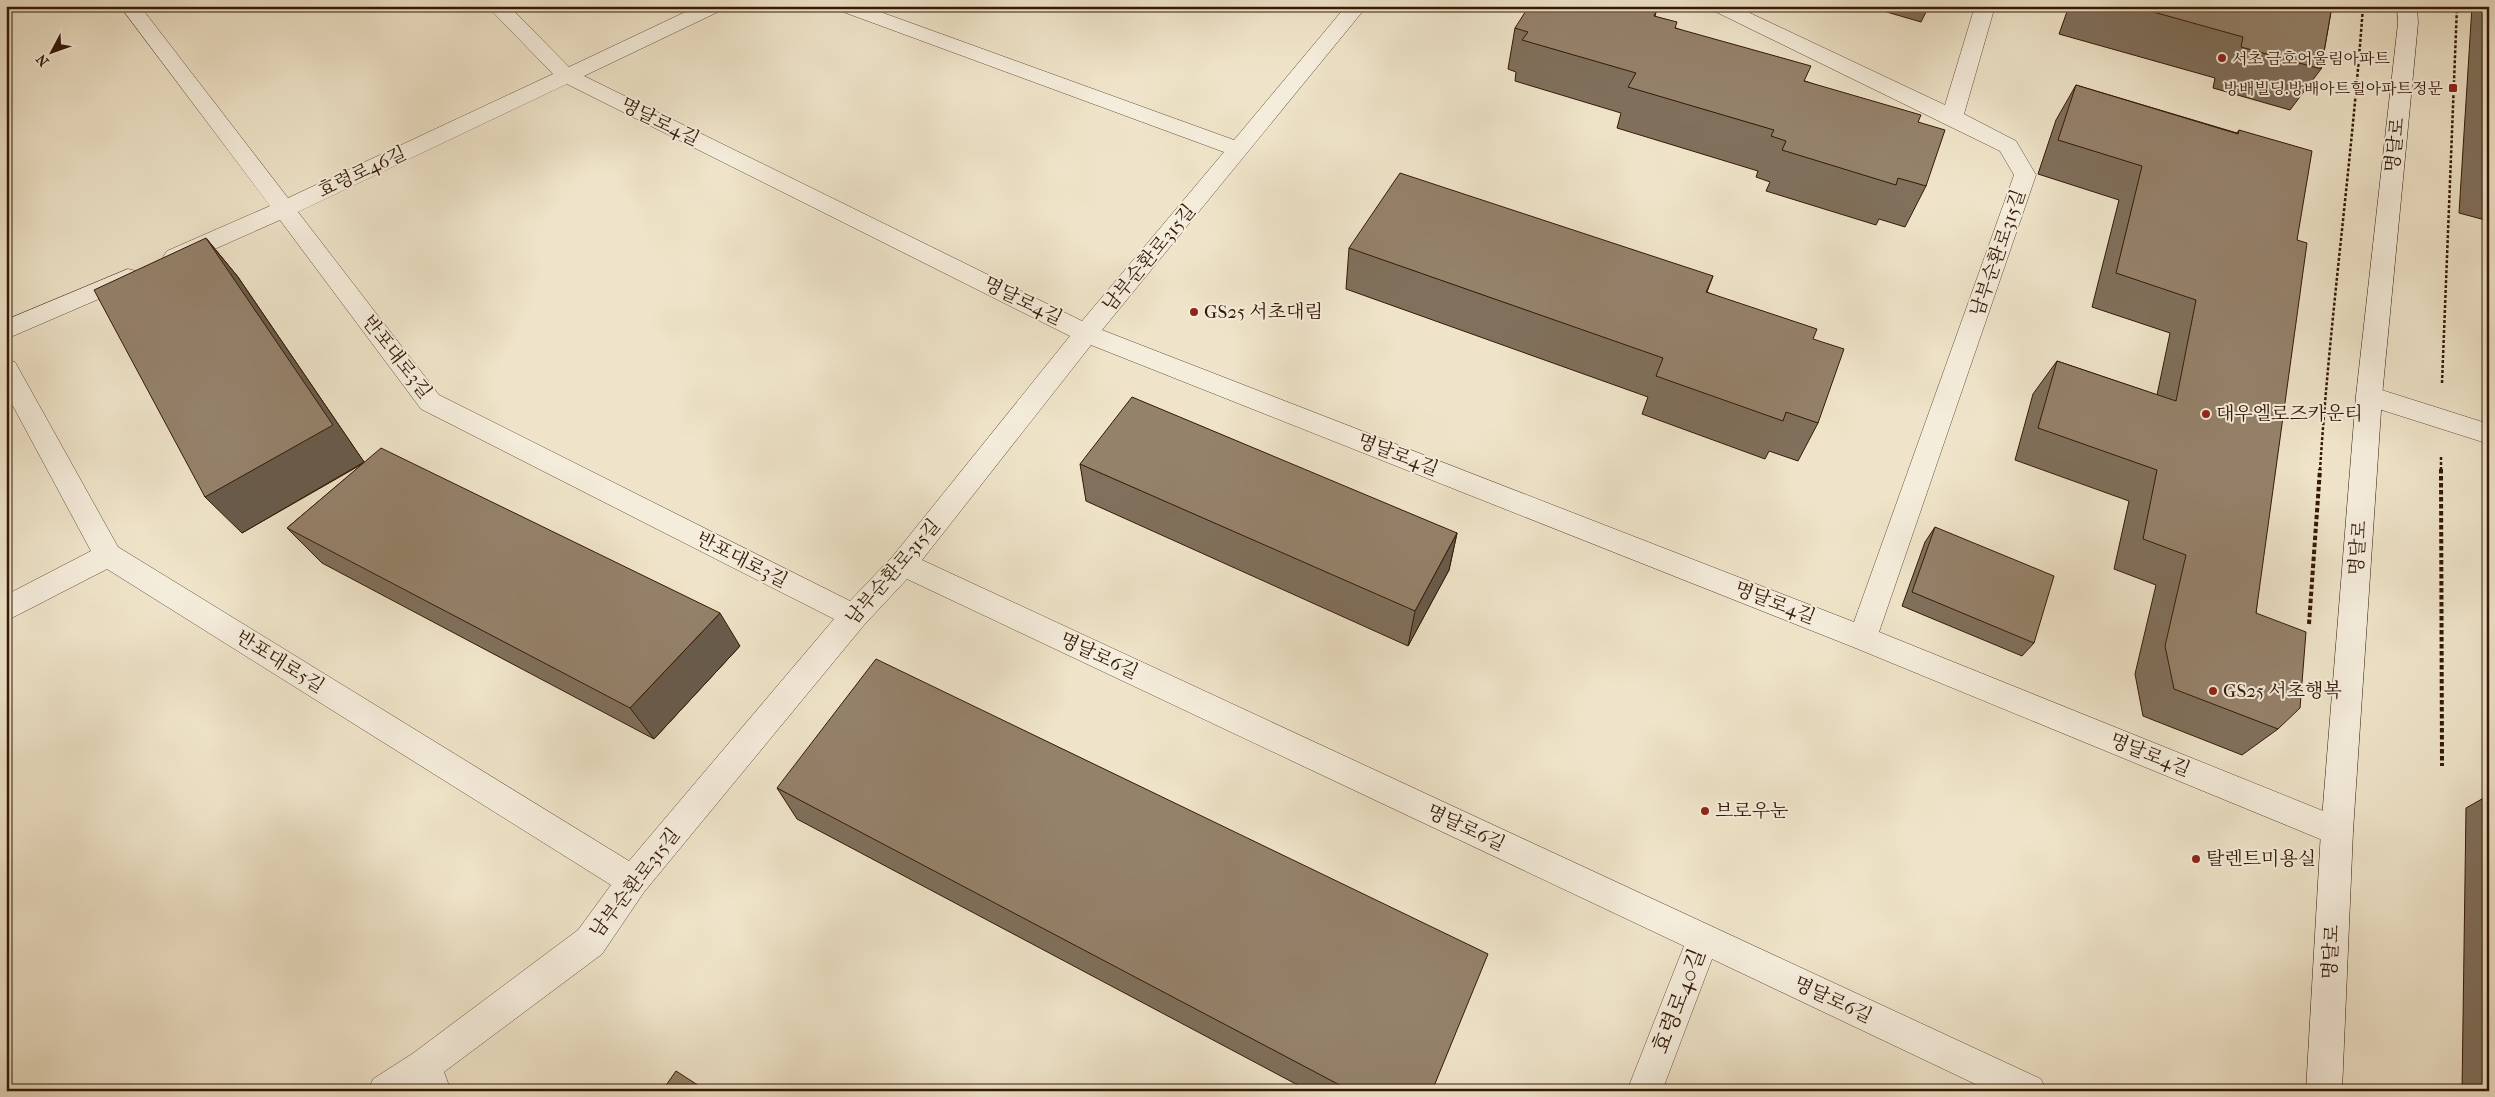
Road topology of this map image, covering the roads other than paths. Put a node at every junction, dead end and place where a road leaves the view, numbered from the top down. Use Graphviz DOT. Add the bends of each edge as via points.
graph roads {
  1 [pos="130,6"];
  2 [pos="497,6"];
  3 [pos="715,6"];
  4 [pos="845,6"];
  5 [pos="1358,6"];
  6 [pos="1718,6"];
  7 [pos="1985,6"];
  8 [pos="2407,6"];
  9 [pos="568,76"];
  10 [pos="1952,117"];
  11 [pos="1239,150"];
  12 [pos="284,209"];
  13 [pos="6,330"];
  14 [pos="1086,333"];
  15 [pos="6,369"];
  16 [pos="2369,396"];
  17 [pos="2489,434"];
  18 [pos="108,555"];
  19 [pos="903,564"];
  20 [pos="6,609"];
  21 [pos="854,616"];
  22 [pos="1863,638"];
  23 [pos="2337,831"];
  24 [pos="633,881"];
  25 [pos="1703,939"];
  26 [pos="429,1079"];
  27 [pos="386,1091"];
  28 [pos="1644,1091"];
  29 [pos="2029,1091"];
  30 [pos="2324,1091"];
  1 -- 12 [label="street, 반포대로3길"];
  2 -- 9 [label="street, 명달로4길"];
  3 -- 9 [label="street, 효령로46길"];
  4 -- 11 [label="street"];
  5 -- 11 [label="street, 남부순환로315길"];
  6 -- 10 [label="street, 남부순환로315길"];
  7 -- 10 [label="street"];
  8 -- 16 [label="street, 명달로" via="2408,23"];
  9 -- 12 [label="street, 효령로46길"];
  9 -- 14 [label="street, 명달로4길"];
  10 -- 22 [label="street, 남부순환로315길" via="2008,146 2025,175"];
  11 -- 14 [label="street, 남부순환로315길"];
  12 -- 13 [label="street, 효령로46길"];
  12 -- 21 [label="street, 반포대로3길" via="430,402"];
  14 -- 19 [label="street, 남부순환로315길"];
  14 -- 22 [label="street, 명달로4길"];
  15 -- 18 [label="street, 반포대로5길"];
  16 -- 17 [label="street"];
  16 -- 23 [label="street, 명달로"];
  18 -- 20 [label="street"];
  18 -- 24 [label="street, 반포대로5길"];
  19 -- 21 [label="street, 남부순환로315길"];
  19 -- 25 [label="street, 명달로6길"];
  21 -- 24 [label="street, 남부순환로315길"];
  22 -- 23 [label="street, 명달로4길"];
  23 -- 30 [label="street, 명달로"];
  24 -- 26 [label="street, 남부순환로315길" via="590,942"];
  25 -- 28 [label="street, 효령로40길"];
  25 -- 29 [label="street, 명달로6길"];
  26 -- 27 [label="street, 남부순환로315길"];
}
